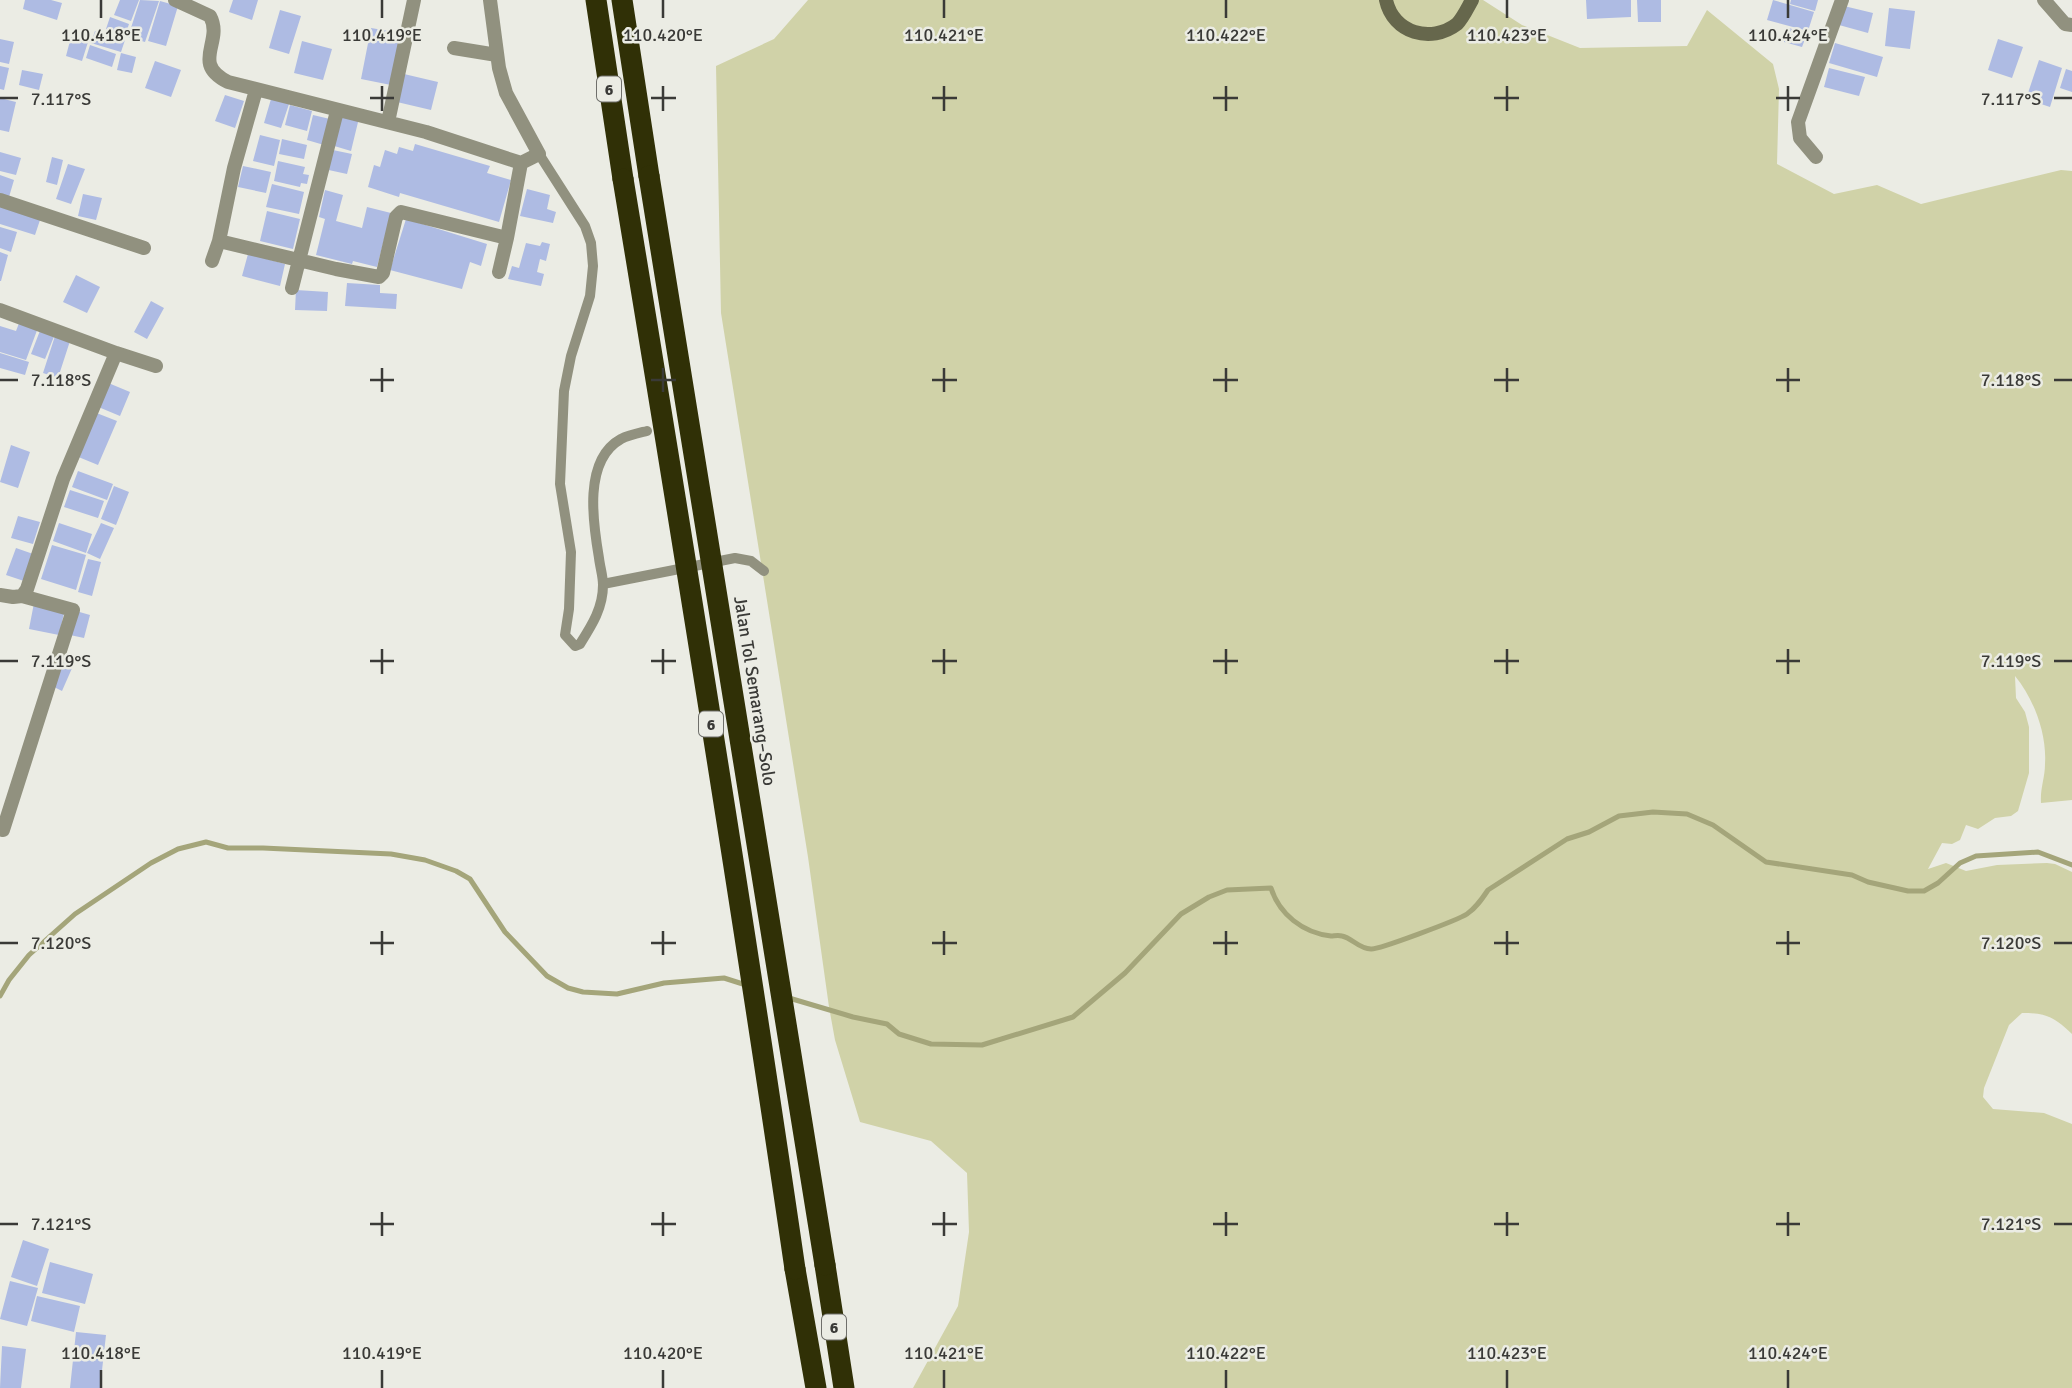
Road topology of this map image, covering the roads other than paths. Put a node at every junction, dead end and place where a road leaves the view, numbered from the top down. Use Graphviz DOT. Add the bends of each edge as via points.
graph roads {
  1 [pos="174,0"];
  2 [pos="414,0"];
  3 [pos="490,0"];
  4 [pos="596,0"];
  5 [pos="622,0"];
  6 [pos="1386,0"];
  7 [pos="1472,0"];
  8 [pos="1842,0"];
  9 [pos="2044,0"];
  10 [pos="2072,25"];
  11 [pos="454,48"];
  12 [pos="497,55"];
  13 [pos="256,90"];
  14 [pos="337,111"];
  15 [pos="388,122"];
  16 [pos="538,154"];
  17 [pos="1816,157"];
  18 [pos="521,163"];
  19 [pos="0,200"];
  20 [pos="507,238"];
  21 [pos="219,241"];
  22 [pos="144,248"];
  23 [pos="212,261"];
  24 [pos="300,261"];
  25 [pos="499,272"];
  26 [pos="292,288"];
  27 [pos="0,310"];
  28 [pos="116,353"];
  29 [pos="156,366"];
  30 [pos="647,430"];
  31 [pos="764,571"];
  32 [pos="603,584"];
  33 [pos="0,595"];
  34 [pos="22,596"];
  35 [pos="0,829"];
  36 [pos="816,1388"];
  37 [pos="844,1388"];
  1 -- 13 [label="street" via="207,13 212,20 208,57 215,76"];
  2 -- 15 [label="street"];
  3 -- 12 [label="street"];
  4 -- 36 [label="highway, 6, bridge"];
  5 -- 37 [label="highway, Jalan Tol Semarang–Solo / 6, bridge"];
  6 -- 7 [label="street" via="1402,28 1428,35 1459,22"];
  8 -- 17 [label="street" via="1798,122 1800,138"];
  9 -- 10 [label="street" via="2065,24"];
  11 -- 12 [label="street"];
  12 -- 16 [label="street" via="506,93"];
  13 -- 14 [label="street"];
  13 -- 21 [label="street"];
  14 -- 15 [label="street"];
  14 -- 24 [label="street"];
  15 -- 18 [label="street"];
  16 -- 18 [label="street"];
  16 -- 32 [label="lane" via="585,226 593,266 590,296 564,391 560,484 571,552 565,635 575,646 601,608"];
  18 -- 20 [label="street"];
  19 -- 22 [label="street"];
  20 -- 24 [label="street" via="401,212 381,276"];
  20 -- 25 [label="street"];
  21 -- 23 [label="street"];
  21 -- 24 [label="street"];
  24 -- 26 [label="street"];
  27 -- 28 [label="street"];
  28 -- 29 [label="street"];
  28 -- 34 [label="street" via="63,479"];
  30 -- 32 [label="lane" via="622,438 607,450 594,481"];
  31 -- 32 [label="lane" via="751,561 735,558"];
  33 -- 34 [label="street"];
  34 -- 35 [label="street" via="73,610"];
}
